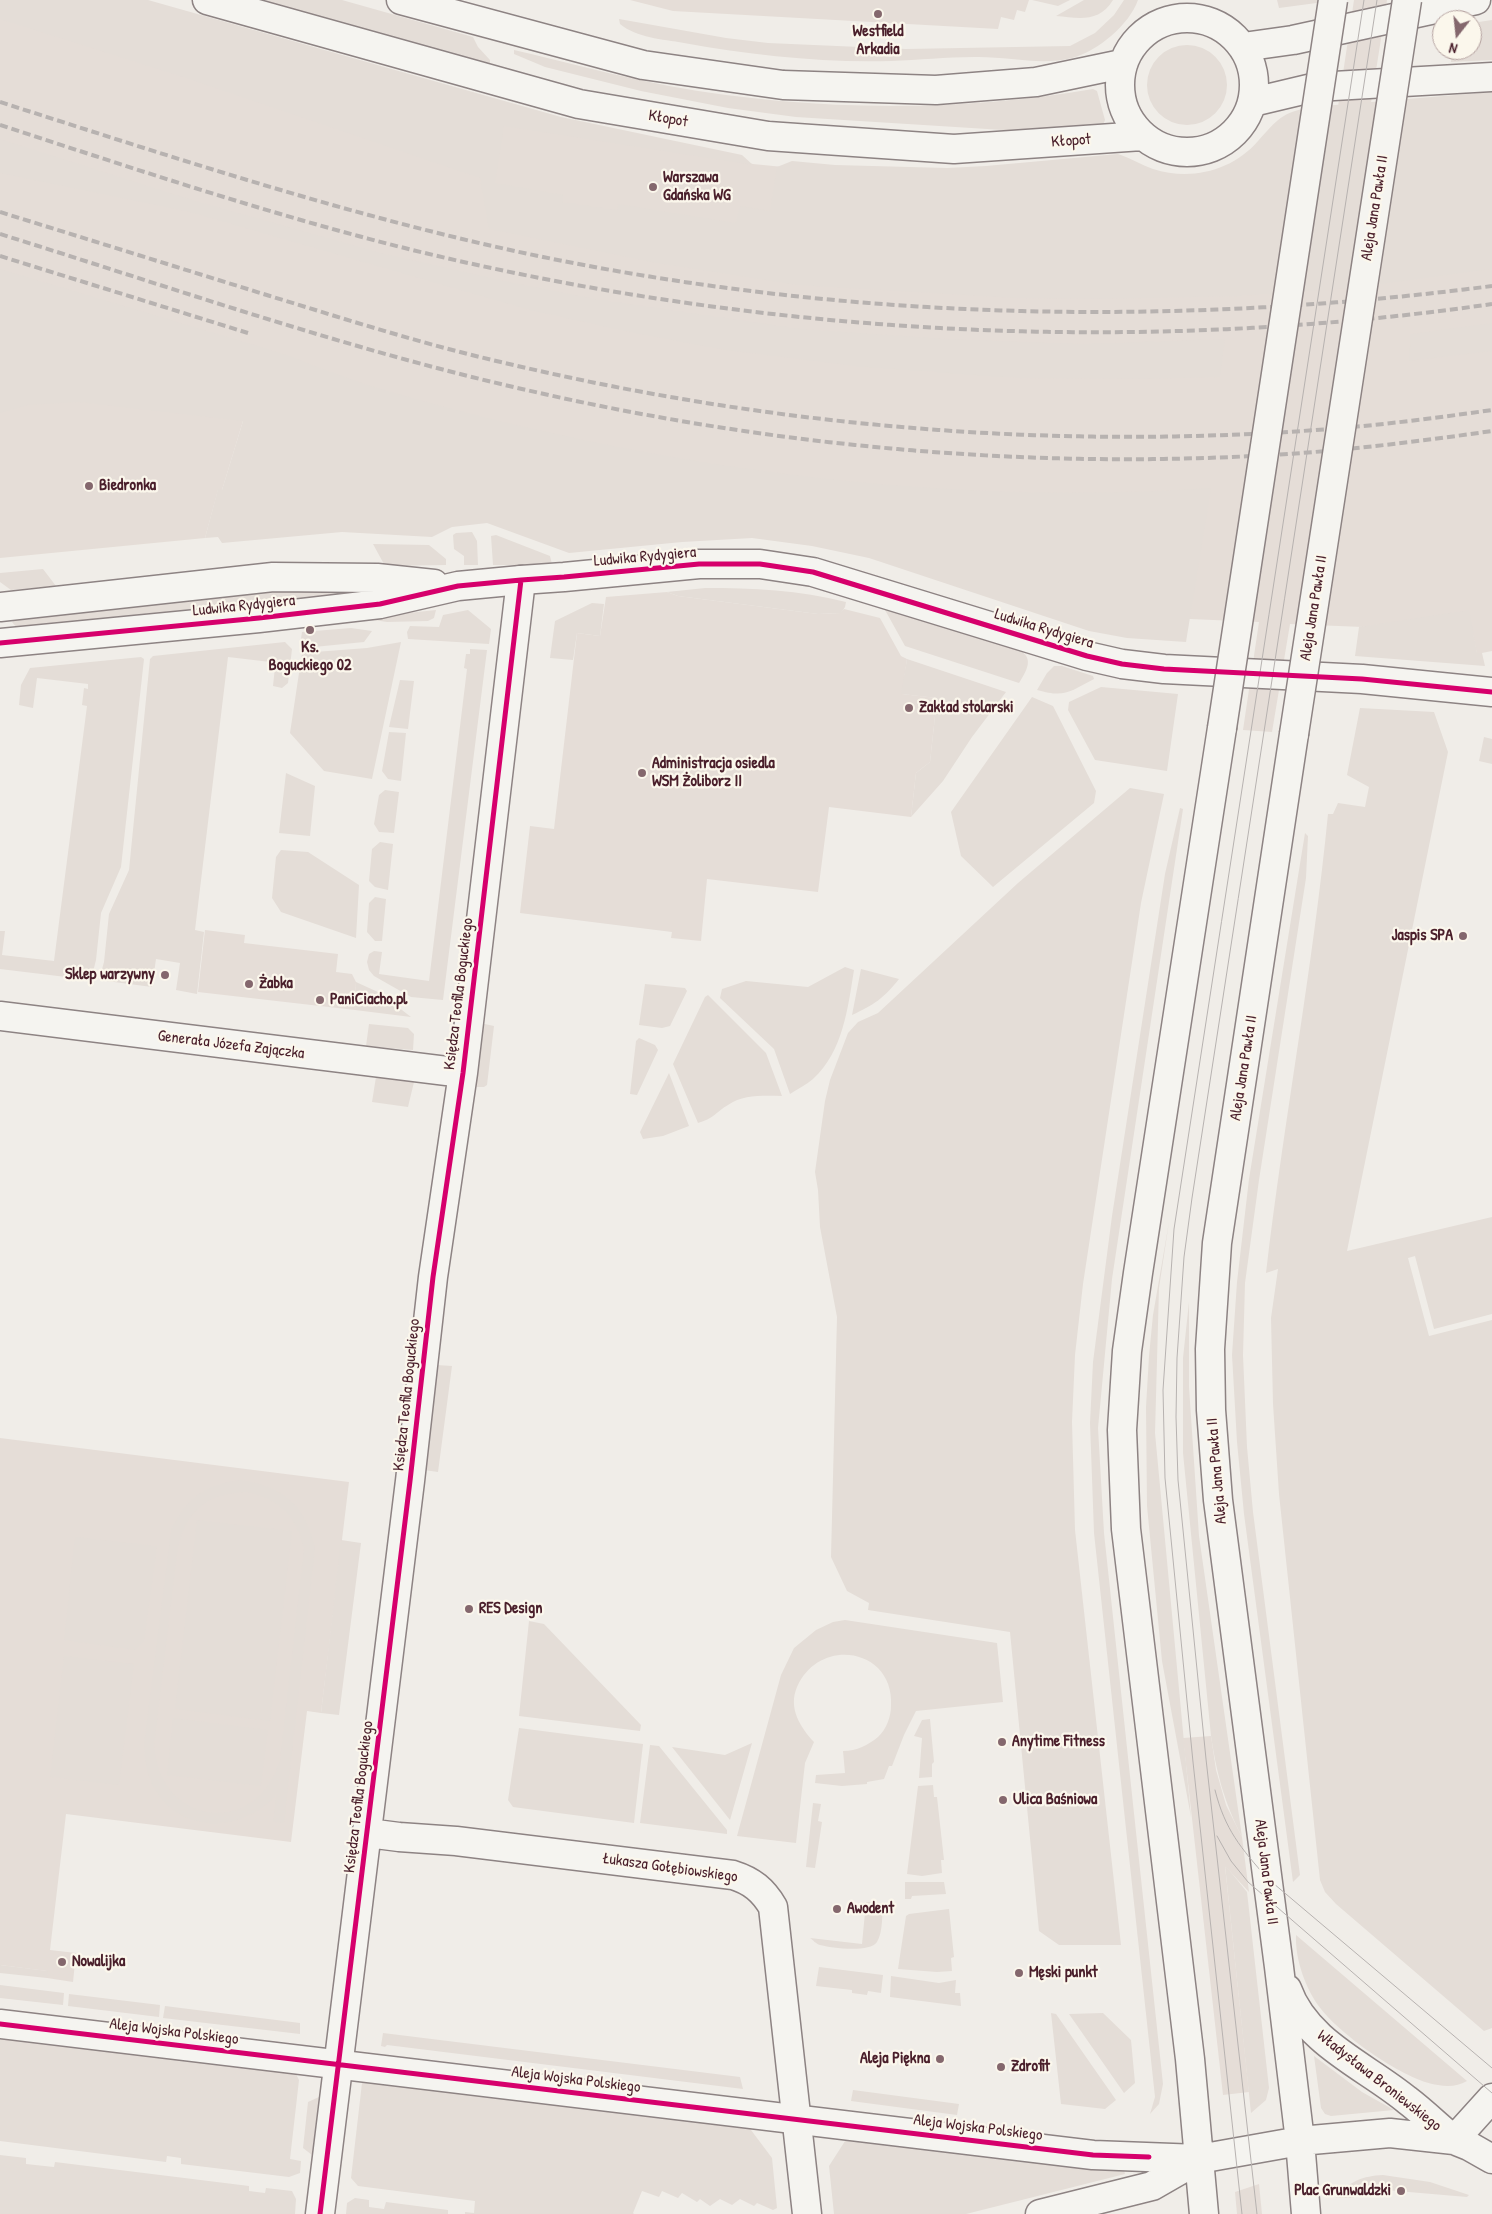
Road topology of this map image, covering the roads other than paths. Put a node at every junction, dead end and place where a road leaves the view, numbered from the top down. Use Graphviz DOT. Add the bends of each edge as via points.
graph roads {
  1 [pos="207,0"];
  2 [pos="401,0"];
  3 [pos="1156,0"];
  4 [pos="1333,0"];
  5 [pos="1407,0"];
  6 [pos="1476,0"];
  7 [pos="1205,10"];
  8 [pos="1146,31"];
  9 [pos="1243,47"];
  10 [pos="1122,64"];
  11 [pos="1492,77"];
  12 [pos="1253,102"];
  13 [pos="1142,136"];
  14 [pos="521,580"];
  15 [pos="458,586"];
  16 [pos="0,607"];
  17 [pos="0,643"];
  18 [pos="1492,692"];
  19 [pos="0,1016"];
  20 [pos="463,1073"];
  21 [pos="368,1833"];
  22 [pos="1279,1967"];
  23 [pos="0,2024"];
  24 [pos="339,2065"];
  25 [pos="1492,2098"];
  26 [pos="796,2118"];
  27 [pos="1454,2140"];
  28 [pos="1300,2141"];
  29 [pos="1492,2158"];
  30 [pos="1199,2159"];
  31 [pos="320,2214"];
  32 [pos="807,2214"];
  33 [pos="1040,2214"];
  34 [pos="1204,2214"];
  35 [pos="1306,2214"];
  1 -- 13 [label="street, Kłopot" via="579,104 768,136 954,149"];
  2 -- 10 [label="street" via="643,65 783,85 936,90 1036,82"];
  3 -- 8 [label="street"];
  4 -- 30 [label="street, bridge" via="1138,1273 1127,1350 1122,1430 1126,1529 1190,2059"];
  5 -- 22 [label="street, Aleja Jana Pawła II, bridge" via="1217,1243 1210,1349 1218,1500"];
  6 -- 9 [label="street" via="1293,40"];
  7 -- 8 [label="street" via="1164,21"];
  7 -- 9 [label="street"];
  8 -- 10 [label="street" via="1131,46"];
  9 -- 12 [label="street" via="1252,64"];
  10 -- 13 [label="street" via="1119,84 1122,104 1130,122"];
  11 -- 12 [label="street" via="1316,87"];
  12 -- 13 [label="street" via="1244,123 1228,139 1207,150 1185,153 1162,148"];
  14 -- 15 [label="street, Ludwika Rydygiera"];
  14 -- 18 [label="street, Ludwika Rydygiera" via="699,564 760,564 813,572 1122,664 1362,679"];
  14 -- 20 [label="street, Księdza Teofila Boguckiego"];
  15 -- 16 [label="street, Ludwika Rydygiera" via="377,578 273,577"];
  15 -- 17 [label="street, Ludwika Rydygiera" via="380,604"];
  19 -- 20 [label="street, Generała Józefa Zajączka"];
  20 -- 21 [label="street, Księdza Teofila Boguckiego" via="433,1277"];
  21 -- 24 [label="street, Księdza Teofila Boguckiego"];
  21 -- 26 [label="street, Łukasza Gołębiowskiego" via="723,1873 748,1880 773,1907"];
  22 -- 27 [label="street, Władysława Broniewskiego" via="1291,2001 1314,2031 1357,2066 1407,2099"];
  22 -- 28 [label="street, Aleja Jana Pawła II"];
  23 -- 24 [label="street, Aleja Wojska Polskiego"];
  24 -- 26 [label="street, Aleja Wojska Polskiego"];
  24 -- 31 [label="street, Księdza Teofila Boguckiego"];
  25 -- 27 [label="street"];
  26 -- 30 [label="street, Aleja Wojska Polskiego" via="1093,2155"];
  26 -- 32 [label="street, Łukasza Gołębiowskiego"];
  27 -- 28 [label="street, Władysława Broniewskiego" via="1390,2133"];
  27 -- 29 [label="street, Władysława Broniewskiego"];
  28 -- 30 [label="street, Aleja Wojska Polskiego"];
  28 -- 35 [label="street, Aleja Jana Pawła II"];
  30 -- 33 [label="street, Aleja Wojska Polskiego" via="1152,2186"];
  30 -- 34 [label="street"];
}
